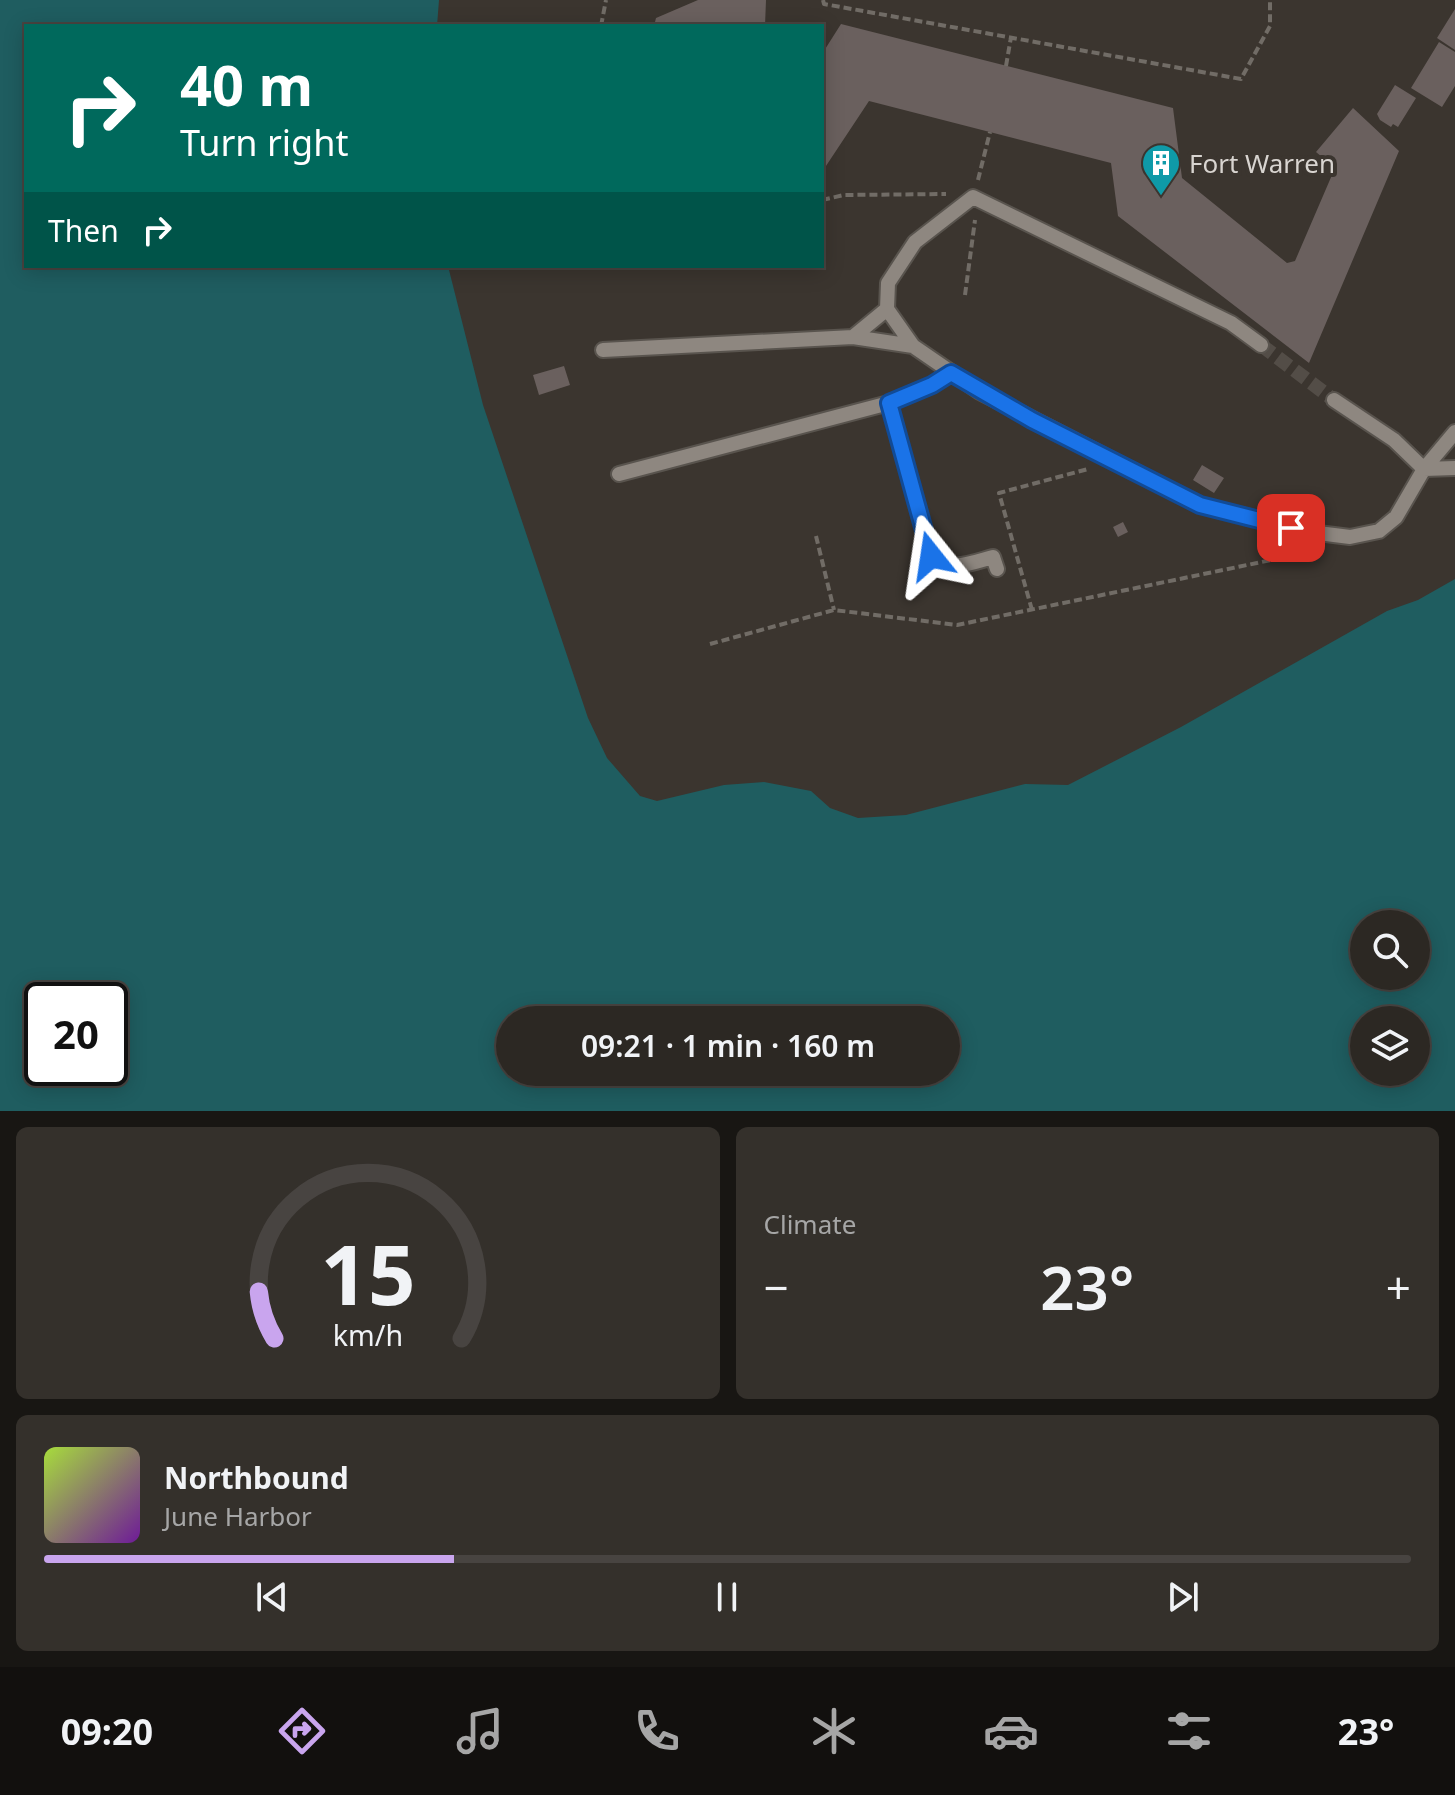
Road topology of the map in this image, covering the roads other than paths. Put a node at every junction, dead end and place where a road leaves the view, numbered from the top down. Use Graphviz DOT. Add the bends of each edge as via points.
graph roads {
  1 [pos="887,309"];
  2 [pos="853,337"];
  3 [pos="1261,345"];
  4 [pos="913,346"];
  5 [pos="603,350"];
  6 [pos="951,373"];
  7 [pos="1334,400"];
  8 [pos="889,403"];
  9 [pos="1455,432"];
  10 [pos="1455,468"];
  11 [pos="1424,469"];
  12 [pos="619,474"];
  13 [pos="997,569"];
  1 -- 2 [label="lane"];
  1 -- 3 [label="lane" via="888,283 915,242 973,197 1231,323"];
  1 -- 4 [label="lane"];
  2 -- 4 [label="lane"];
  2 -- 5 [label="lane"];
  4 -- 6 [label="lane"];
  6 -- 8 [label="lane"];
  6 -- 11 [label="lane" via="1200,505 1310,532 1350,537 1379,531 1396,517"];
  7 -- 11 [label="lane" via="1394,440"];
  8 -- 12 [label="lane"];
  8 -- 13 [label="lane" via="931,556 952,567 993,557"];
  9 -- 11 [label="lane"];
  10 -- 11 [label="lane"];
}
